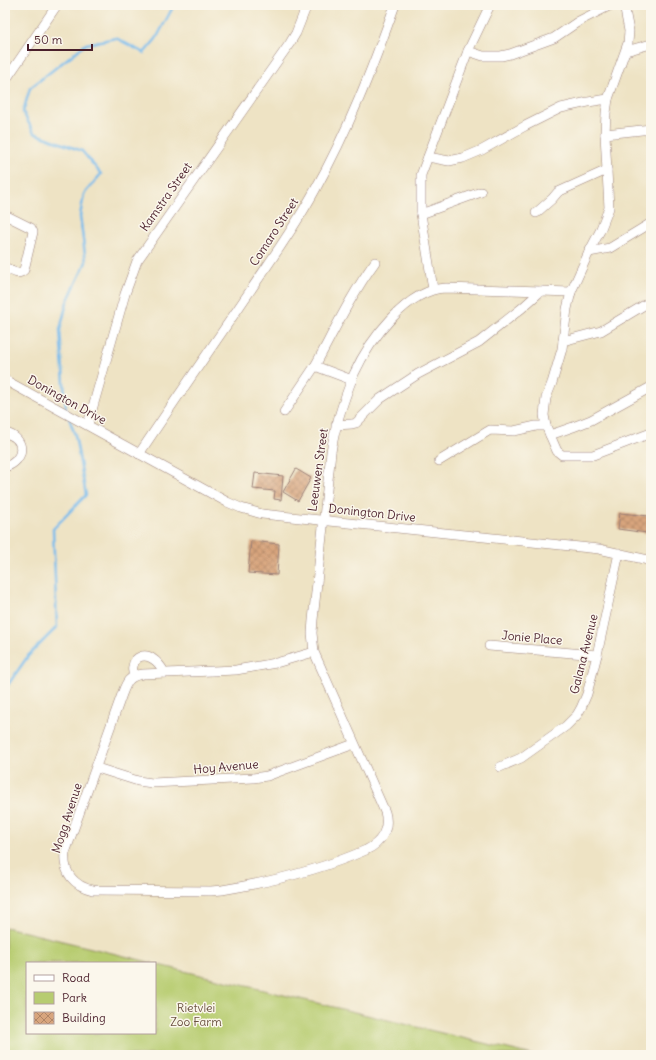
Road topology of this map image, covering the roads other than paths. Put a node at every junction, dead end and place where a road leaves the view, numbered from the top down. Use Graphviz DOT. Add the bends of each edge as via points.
graph roads {
  1 [pos="57,5"];
  2 [pos="307,5"];
  3 [pos="395,5"];
  4 [pos="490,5"];
  5 [pos="611,5"];
  6 [pos="624,5"];
  7 [pos="651,44"];
  8 [pos="468,51"];
  9 [pos="626,51"];
  10 [pos="5,82"];
  11 [pos="608,100"];
  12 [pos="651,128"];
  13 [pos="605,134"];
  14 [pos="428,157"];
  15 [pos="607,170"];
  16 [pos="481,192"];
  17 [pos="536,213"];
  18 [pos="421,214"];
  19 [pos="5,215"];
  20 [pos="651,223"];
  21 [pos="589,252"];
  22 [pos="374,262"];
  23 [pos="5,267"];
  24 [pos="433,290"];
  25 [pos="541,291"];
  26 [pos="571,292"];
  27 [pos="651,301"];
  28 [pos="563,341"];
  29 [pos="315,366"];
  30 [pos="5,380"];
  31 [pos="352,380"];
  32 [pos="651,387"];
  33 [pos="284,412"];
  34 [pos="84,423"];
  35 [pos="336,425"];
  36 [pos="546,426"];
  37 [pos="5,433"];
  38 [pos="651,433"];
  39 [pos="550,434"];
  40 [pos="139,454"];
  41 [pos="439,461"];
  42 [pos="5,467"];
  43 [pos="324,520"];
  44 [pos="619,553"];
  45 [pos="648,560"];
  46 [pos="489,646"];
  47 [pos="314,652"];
  48 [pos="597,655"];
  49 [pos="165,673"];
  50 [pos="134,676"];
  51 [pos="354,744"];
  52 [pos="500,767"];
  53 [pos="97,768"];
  54 [pos="385,812"];
  1 -- 10 [label="street"];
  2 -- 34 [label="street, Kamstra Street" via="290,43 137,261"];
  3 -- 40 [label="street, Comaro Street" via="360,101 315,191 282,245"];
  4 -- 8 [label="street"];
  5 -- 8 [label="street" via="579,21 554,38 510,54 483,56"];
  6 -- 9 [label="street" via="629,31"];
  7 -- 9 [label="street"];
  8 -- 14 [label="street"];
  9 -- 11 [label="street"];
  11 -- 13 [label="street"];
  11 -- 14 [label="street" via="571,105 558,110 463,158 449,161"];
  12 -- 13 [label="street"];
  13 -- 15 [label="street"];
  14 -- 18 [label="street" via="420,174"];
  15 -- 17 [label="street" via="558,192"];
  15 -- 21 [label="street" via="609,208"];
  16 -- 18 [label="street"];
  18 -- 24 [label="street"];
  19 -- 23 [label="street" via="33,231 24,270 15,272"];
  20 -- 21 [label="street" via="610,248"];
  21 -- 26 [label="street"];
  22 -- 29 [label="street" via="338,320"];
  24 -- 25 [label="street, Leeuwen Street" via="446,288"];
  24 -- 31 [label="street, Leeuwen Street" via="414,298 398,310 374,341"];
  25 -- 26 [label="street, Leeuwen Street"];
  25 -- 35 [label="street" via="479,342 418,374 380,399 356,423"];
  26 -- 28 [label="street"];
  27 -- 28 [label="street" via="601,331"];
  28 -- 36 [label="street" via="544,408"];
  29 -- 31 [label="street"];
  29 -- 33 [label="street"];
  30 -- 34 [label="street, Donington Drive"];
  31 -- 35 [label="street, Leeuwen Street"];
  32 -- 39 [label="street" via="586,422"];
  34 -- 40 [label="street, Donington Drive"];
  35 -- 43 [label="street, Leeuwen Street"];
  36 -- 39 [label="street"];
  36 -- 41 [label="street" via="514,431 490,430"];
  37 -- 42 [label="street" via="15,436 21,448 16,461"];
  38 -- 39 [label="street" via="593,455 559,453"];
  40 -- 43 [label="street, Donington Drive" via="241,508 262,514"];
  43 -- 44 [label="street, Donington Drive"];
  43 -- 47 [label="street, Leeuwen Street" via="312,633"];
  44 -- 45 [label="street, Donington Drive"];
  44 -- 48 [label="street, Galana Avenue"];
  46 -- 48 [label="street, Jonie Place"];
  47 -- 49 [label="street" via="236,670"];
  47 -- 51 [label="street, Leeuwen Street"];
  48 -- 52 [label="street, Galana Avenue" via="585,701 577,715 522,758"];
  49 -- 50 [label="street"];
  49 -- 50 [label="street, Mogg Avenue" via="153,658 141,656 135,661"];
  50 -- 53 [label="street, Mogg Avenue" via="126,684"];
  51 -- 53 [label="street, Hoy Avenue" via="267,776 239,780 152,783"];
  51 -- 54 [label="street, Leeuwen Street"];
  53 -- 54 [label="street, Mogg Avenue" via="64,859 74,882 93,890 212,891 307,872 376,844 385,832"];
}
